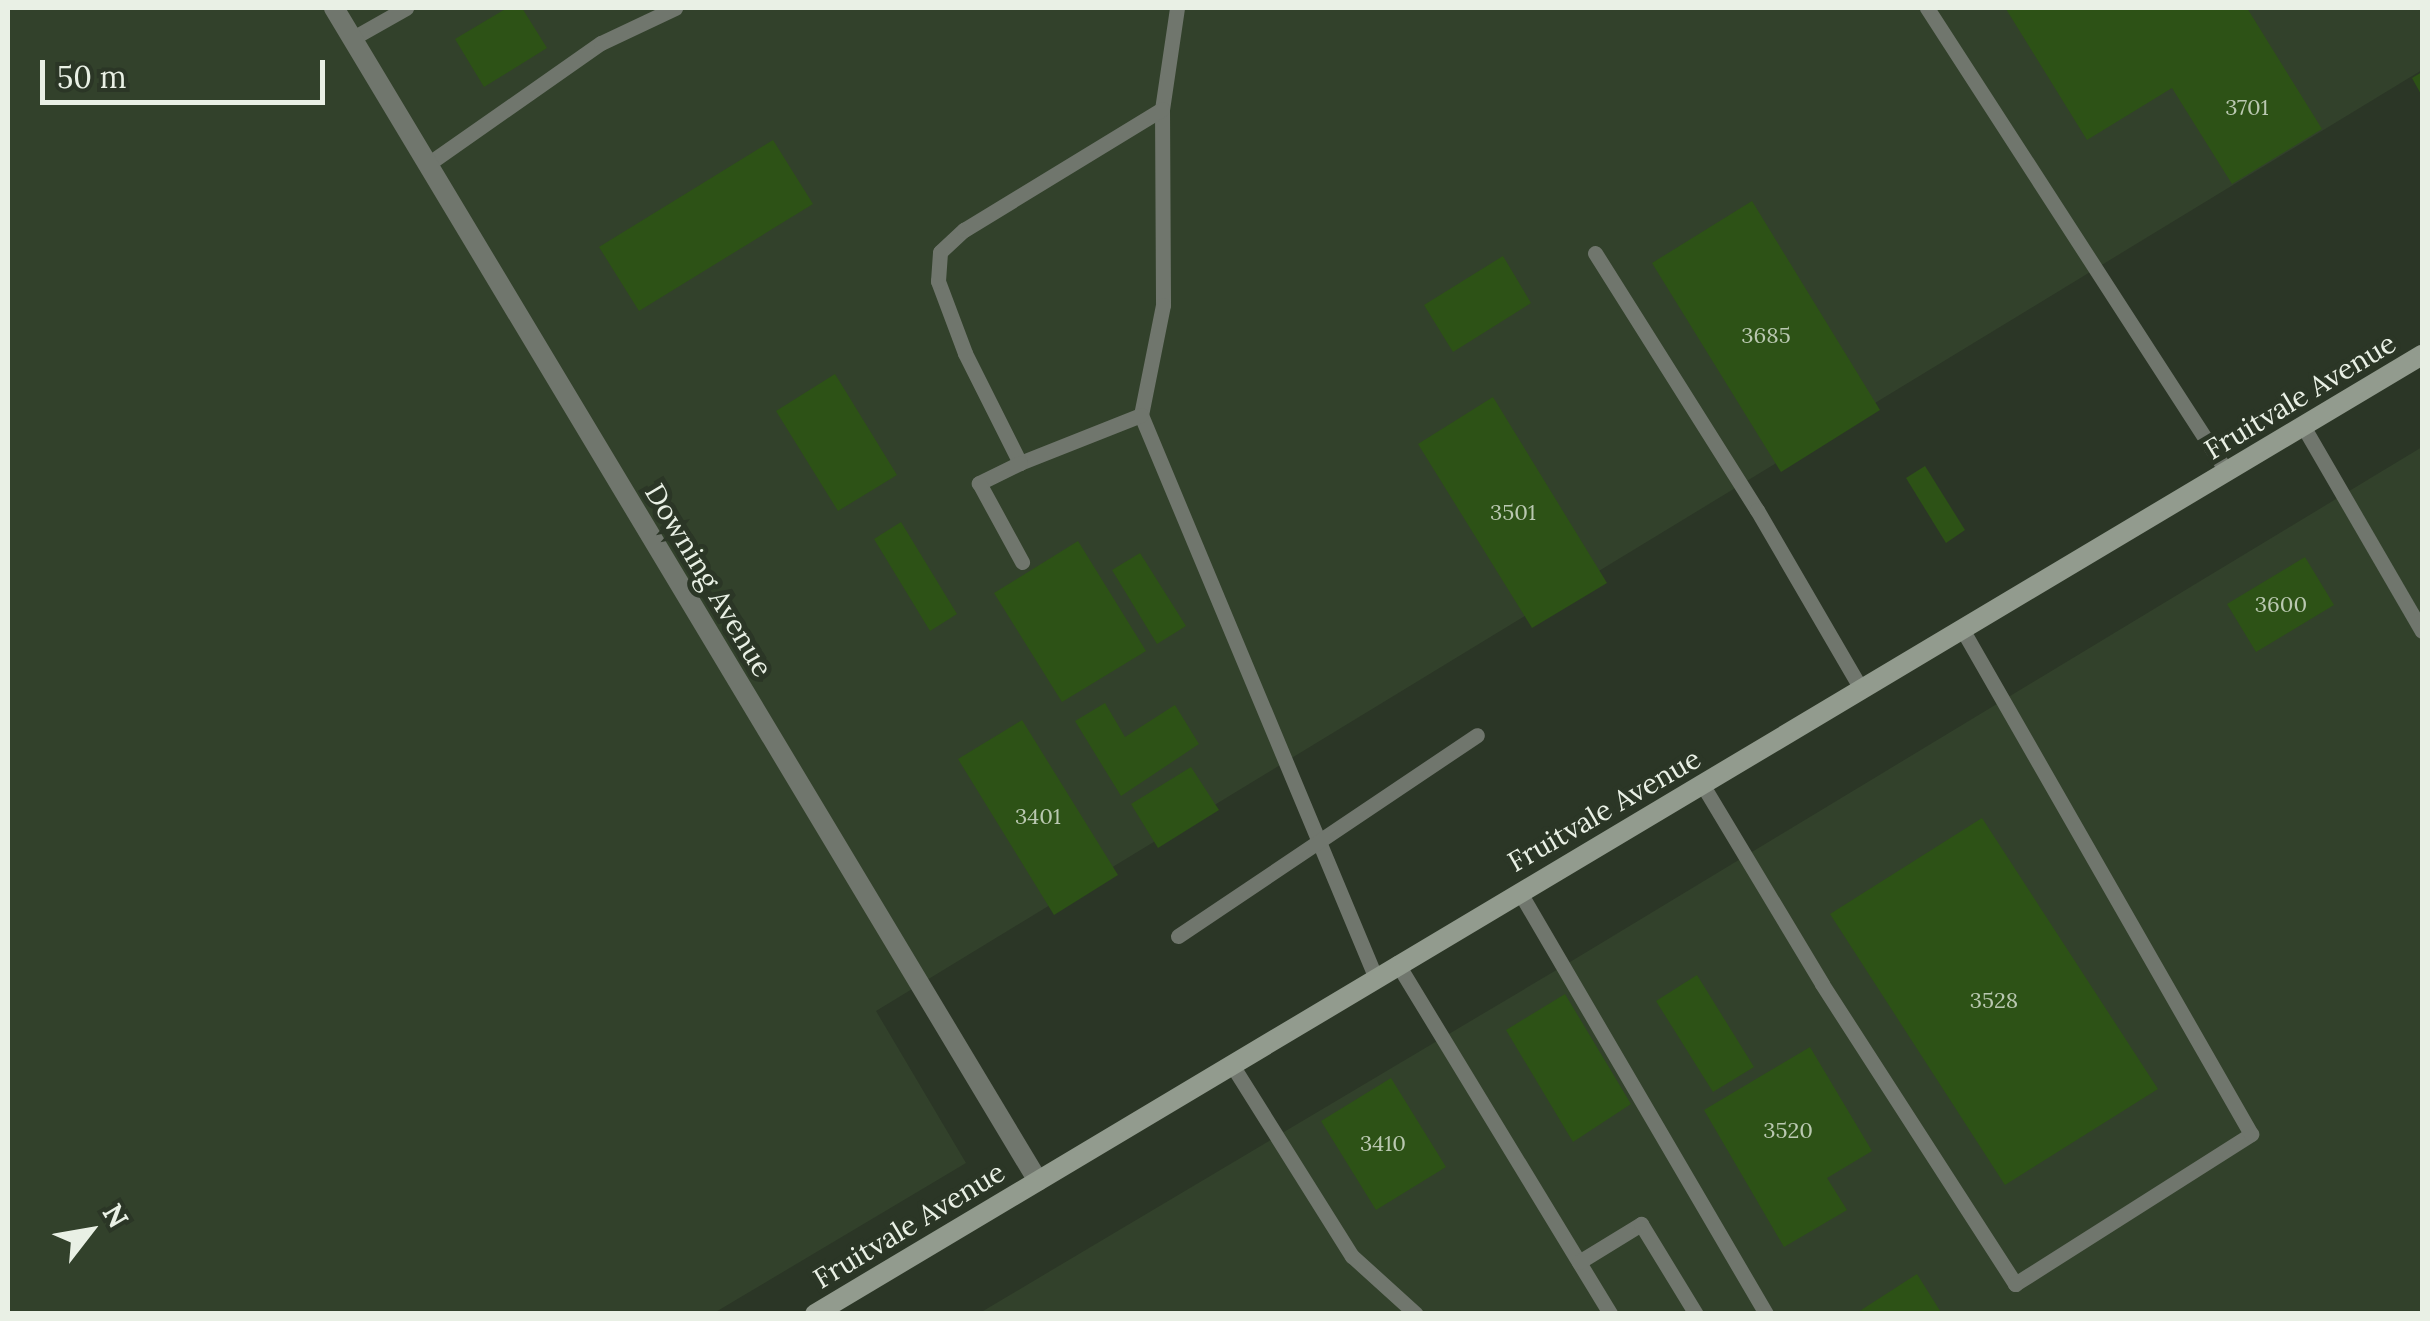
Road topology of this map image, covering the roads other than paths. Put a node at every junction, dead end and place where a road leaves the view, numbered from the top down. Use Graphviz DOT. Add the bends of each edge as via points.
graph roads {
  1 [pos="334,8"];
  2 [pos="406,8"];
  3 [pos="675,8"];
  4 [pos="1177,8"];
  5 [pos="1927,8"];
  6 [pos="353,38"];
  7 [pos="1162,110"];
  8 [pos="428,164"];
  9 [pos="1595,253"];
  10 [pos="2422,355"];
  11 [pos="1141,415"];
  12 [pos="2302,426"];
  13 [pos="1020,463"];
  14 [pos="2226,472"];
  15 [pos="1022,562"];
  16 [pos="1962,629"];
  17 [pos="2422,631"];
  18 [pos="1862,690"];
  19 [pos="1477,735"];
  20 [pos="1702,784"];
  21 [pos="1316,842"];
  22 [pos="1519,892"];
  23 [pos="1178,936"];
  24 [pos="1397,963"];
  25 [pos="1376,976"];
  26 [pos="1232,1065"];
  27 [pos="1038,1181"];
  28 [pos="1579,1262"];
  29 [pos="815,1314"];
  30 [pos="1416,1314"];
  31 [pos="1610,1314"];
  32 [pos="1696,1314"];
  33 [pos="1766,1314"];
  1 -- 6 [label="street, Downing Avenue"];
  2 -- 6 [label="lane"];
  3 -- 8 [label="lane" via="601,43"];
  4 -- 7 [label="lane"];
  5 -- 14 [label="lane"];
  6 -- 8 [label="street, Downing Avenue"];
  7 -- 11 [label="lane" via="1163,305"];
  7 -- 13 [label="lane" via="964,230 940,252 938,282"];
  8 -- 27 [label="street, Downing Avenue"];
  9 -- 18 [label="lane"];
  10 -- 12 [label="main road, Fruitvale Avenue"];
  11 -- 13 [label="lane"];
  11 -- 21 [label="lane"];
  12 -- 14 [label="main road, Fruitvale Avenue"];
  12 -- 17 [label="lane"];
  13 -- 15 [label="lane" via="978,483"];
  14 -- 16 [label="main road, Fruitvale Avenue"];
  16 -- 18 [label="main road, Fruitvale Avenue"];
  16 -- 20 [label="lane" via="2251,1134 2015,1284"];
  18 -- 20 [label="main road, Fruitvale Avenue"];
  19 -- 21 [label="lane"];
  20 -- 22 [label="main road, Fruitvale Avenue"];
  21 -- 23 [label="lane"];
  21 -- 25 [label="lane"];
  22 -- 24 [label="main road, Fruitvale Avenue"];
  22 -- 33 [label="lane"];
  24 -- 25 [label="main road, Fruitvale Avenue"];
  24 -- 28 [label="lane"];
  25 -- 26 [label="main road, Fruitvale Avenue"];
  26 -- 27 [label="main road, Fruitvale Avenue"];
  26 -- 30 [label="lane" via="1352,1256"];
  27 -- 29 [label="main road, Fruitvale Avenue"];
  28 -- 31 [label="lane"];
  28 -- 32 [label="lane" via="1641,1224"];
}
